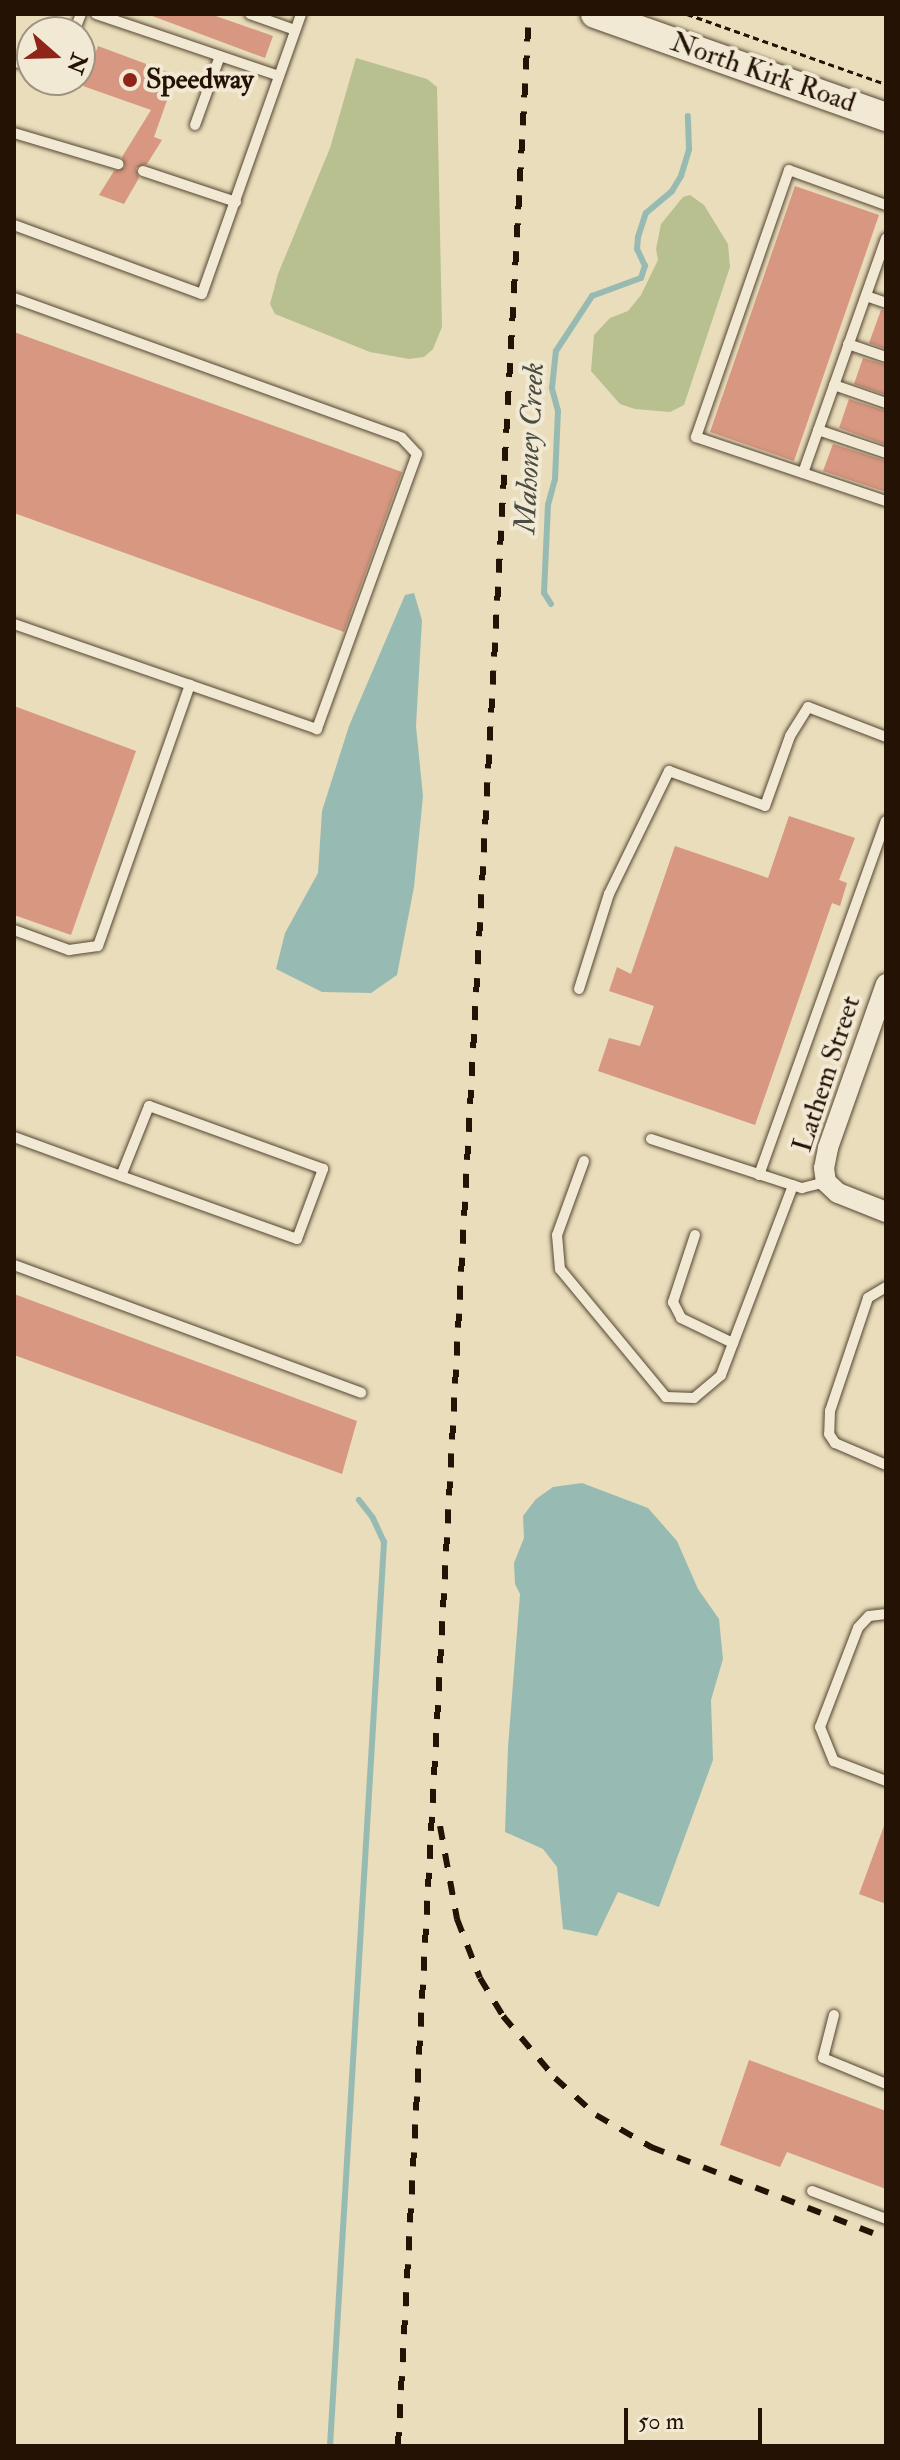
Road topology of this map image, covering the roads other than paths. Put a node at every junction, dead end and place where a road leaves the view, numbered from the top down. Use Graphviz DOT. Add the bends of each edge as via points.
graph roads {
  1 [pos="96,14"];
  2 [pos="250,14"];
  3 [pos="301,14"];
  4 [pos="595,14"];
  5 [pos="295,30"];
  6 [pos="220,56"];
  7 [pos="279,76"];
  8 [pos="886,117"];
  9 [pos="195,125"];
  10 [pos="14,133"];
  11 [pos="118,164"];
  12 [pos="143,171"];
  13 [pos="236,202"];
  14 [pos="886,205"];
  15 [pos="14,225"];
  16 [pos="886,238"];
  17 [pos="883,256"];
  18 [pos="866,296"];
  19 [pos="14,298"];
  20 [pos="886,303"];
  21 [pos="848,344"];
  22 [pos="886,357"];
  23 [pos="834,385"];
  24 [pos="886,403"];
  25 [pos="818,430"];
  26 [pos="886,453"];
  27 [pos="803,473"];
  28 [pos="886,501"];
  29 [pos="14,624"];
  30 [pos="190,685"];
  31 [pos="886,737"];
  32 [pos="886,821"];
  33 [pos="14,930"];
  34 [pos="579,989"];
  35 [pos="885,993"];
  36 [pos="879,1025"];
  37 [pos="14,1137"];
  38 [pos="651,1139"];
  39 [pos="584,1161"];
  40 [pos="759,1175"];
  41 [pos="121,1176"];
  42 [pos="826,1182"];
  43 [pos="793,1185"];
  44 [pos="886,1212"];
  45 [pos="695,1235"];
  46 [pos="14,1265"];
  47 [pos="886,1287"];
  48 [pos="733,1343"];
  49 [pos="361,1393"];
  50 [pos="886,1465"];
  51 [pos="886,1614"];
  52 [pos="886,1781"];
  53 [pos="834,2015"];
  54 [pos="886,2084"];
  55 [pos="812,2191"];
  56 [pos="886,2219"];
  1 -- 6 [label="lane"];
  2 -- 5 [label="lane"];
  3 -- 5 [label="lane"];
  4 -- 8 [label="street, North Kirk Road"];
  5 -- 7 [label="lane"];
  6 -- 7 [label="lane"];
  6 -- 9 [label="lane"];
  7 -- 13 [label="lane"];
  10 -- 11 [label="lane"];
  12 -- 13 [label="lane"];
  13 -- 15 [label="lane" via="202,294"];
  14 -- 27 [label="lane" via="789,170 696,437"];
  16 -- 17 [label="lane"];
  17 -- 18 [label="lane"];
  18 -- 20 [label="lane"];
  18 -- 21 [label="lane"];
  19 -- 30 [label="lane" via="402,438 417,454 317,729"];
  21 -- 22 [label="lane"];
  21 -- 23 [label="lane"];
  23 -- 24 [label="lane"];
  23 -- 25 [label="lane"];
  25 -- 26 [label="lane"];
  25 -- 27 [label="lane"];
  27 -- 28 [label="lane"];
  29 -- 30 [label="lane"];
  30 -- 33 [label="lane" via="98,946 69,950"];
  31 -- 34 [label="lane" via="808,707 790,736 765,806 669,771 609,894"];
  32 -- 40 [label="lane"];
  35 -- 36 [label="street, Lathem Street"];
  36 -- 42 [label="street, Lathem Street" via="828,1148"];
  37 -- 41 [label="lane"];
  38 -- 40 [label="lane"];
  39 -- 48 [label="lane" via="557,1235 560,1269 630,1357 666,1397 694,1398 721,1375"];
  40 -- 43 [label="lane"];
  41 -- 41 [label="lane" via="297,1239 323,1169 149,1106"];
  42 -- 43 [label="lane"];
  42 -- 44 [label="street" via="849,1199"];
  43 -- 48 [label="lane"];
  45 -- 48 [label="lane" via="673,1302 681,1318"];
  46 -- 49 [label="lane"];
  47 -- 50 [label="lane" via="868,1298 830,1411 829,1434 835,1443"];
  51 -- 52 [label="lane" via="869,1616 858,1628 820,1727 834,1761"];
  53 -- 54 [label="lane" via="823,2058"];
  55 -- 56 [label="lane"];
}
